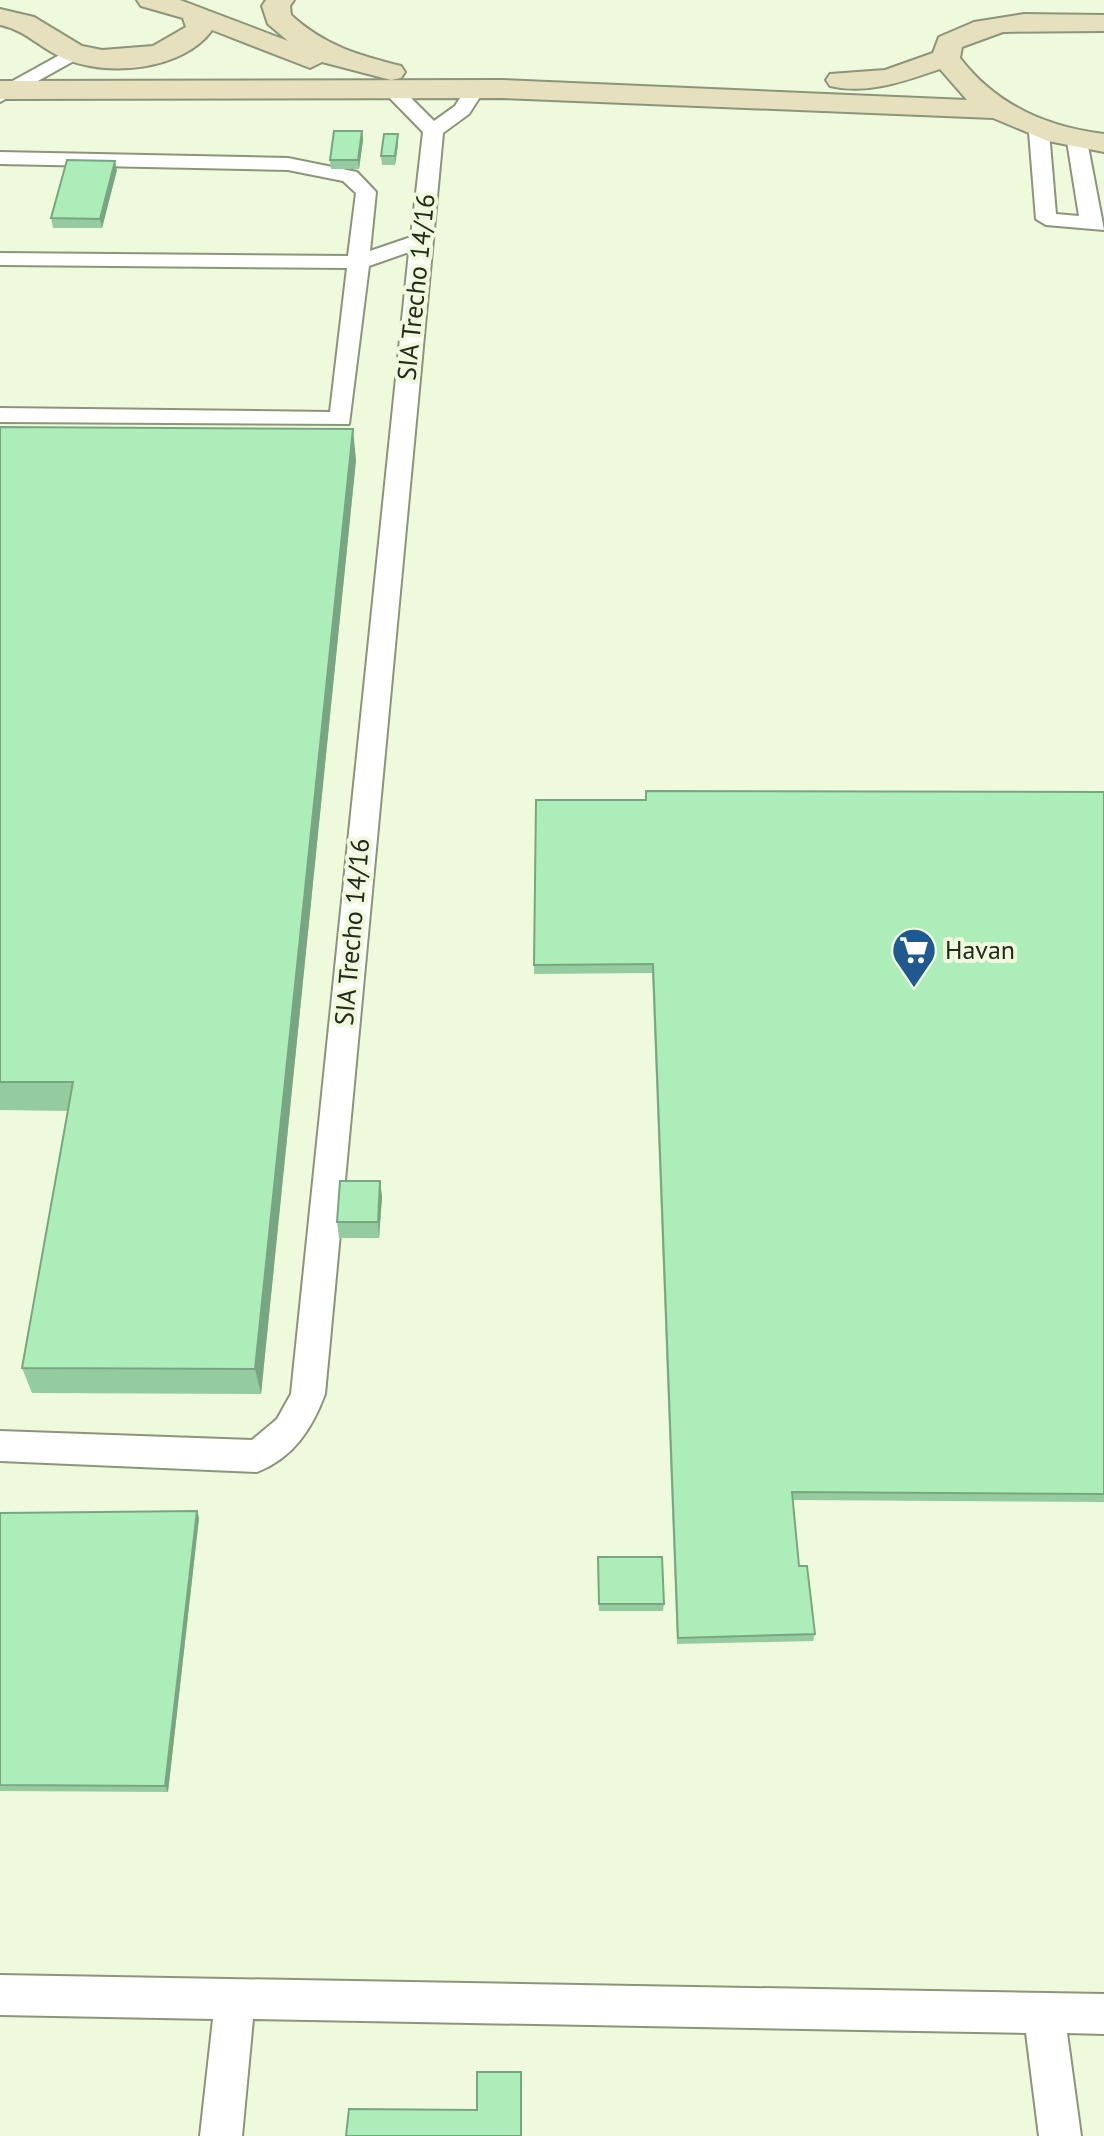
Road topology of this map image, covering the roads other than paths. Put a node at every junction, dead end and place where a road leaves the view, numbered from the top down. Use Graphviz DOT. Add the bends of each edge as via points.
graph roads {
  1 [pos="151,0"];
  2 [pos="280,0"];
  3 [pos="195,13"];
  4 [pos="0,17"];
  5 [pos="1104,23"];
  6 [pos="74,53"];
  7 [pos="946,58"];
  8 [pos="390,88"];
  9 [pos="475,89"];
  10 [pos="3,92"];
  11 [pos="103,92"];
  12 [pos="1001,110"];
  13 [pos="0,120"];
  14 [pos="433,131"];
  15 [pos="1039,132"];
  16 [pos="1091,142"];
  17 [pos="0,158"];
  18 [pos="1097,223"];
  19 [pos="421,241"];
  20 [pos="0,259"];
  21 [pos="359,262"];
  22 [pos="0,415"];
  23 [pos="0,1446"];
  24 [pos="0,1995"];
  25 [pos="235,1997"];
  26 [pos="1044,2013"];
  27 [pos="1104,2014"];
  28 [pos="221,2136"];
  29 [pos="1060,2136"];
  1 -- 3 [label="main road"];
  2 -- 7 [label="main road" via="278,18 317,51 364,69 406,74 867,80"];
  3 -- 6 [label="main road" via="200,28 183,47 140,57"];
  3 -- 8 [label="main road"];
  4 -- 6 [label="main road" via="33,25"];
  5 -- 7 [label="main road" via="964,32 949,43"];
  6 -- 10 [label="lane"];
  7 -- 12 [label="main road" via="975,94"];
  8 -- 9 [label="main road"];
  8 -- 11 [label="main road"];
  8 -- 14 [label="lane"];
  9 -- 12 [label="main road"];
  9 -- 14 [label="lane" via="462,110"];
  10 -- 11 [label="main road"];
  11 -- 13 [label="main road"];
  12 -- 15 [label="main road"];
  14 -- 19 [label="lane, SIA Trecho 14/16"];
  15 -- 16 [label="main road"];
  15 -- 18 [label="lane" via="1046,219"];
  16 -- 18 [label="lane"];
  17 -- 21 [label="lane" via="288,164 350,176 366,192"];
  19 -- 21 [label="lane"];
  19 -- 23 [label="lane, SIA Trecho 14/16" via="308,1394 300,1418 286,1437 257,1456"];
  20 -- 21 [label="lane"];
  21 -- 22 [label="lane" via="344,416 339,420"];
  24 -- 25 [label="lane"];
  25 -- 26 [label="lane"];
  25 -- 28 [label="lane"];
  26 -- 27 [label="lane"];
  26 -- 29 [label="lane"];
}
